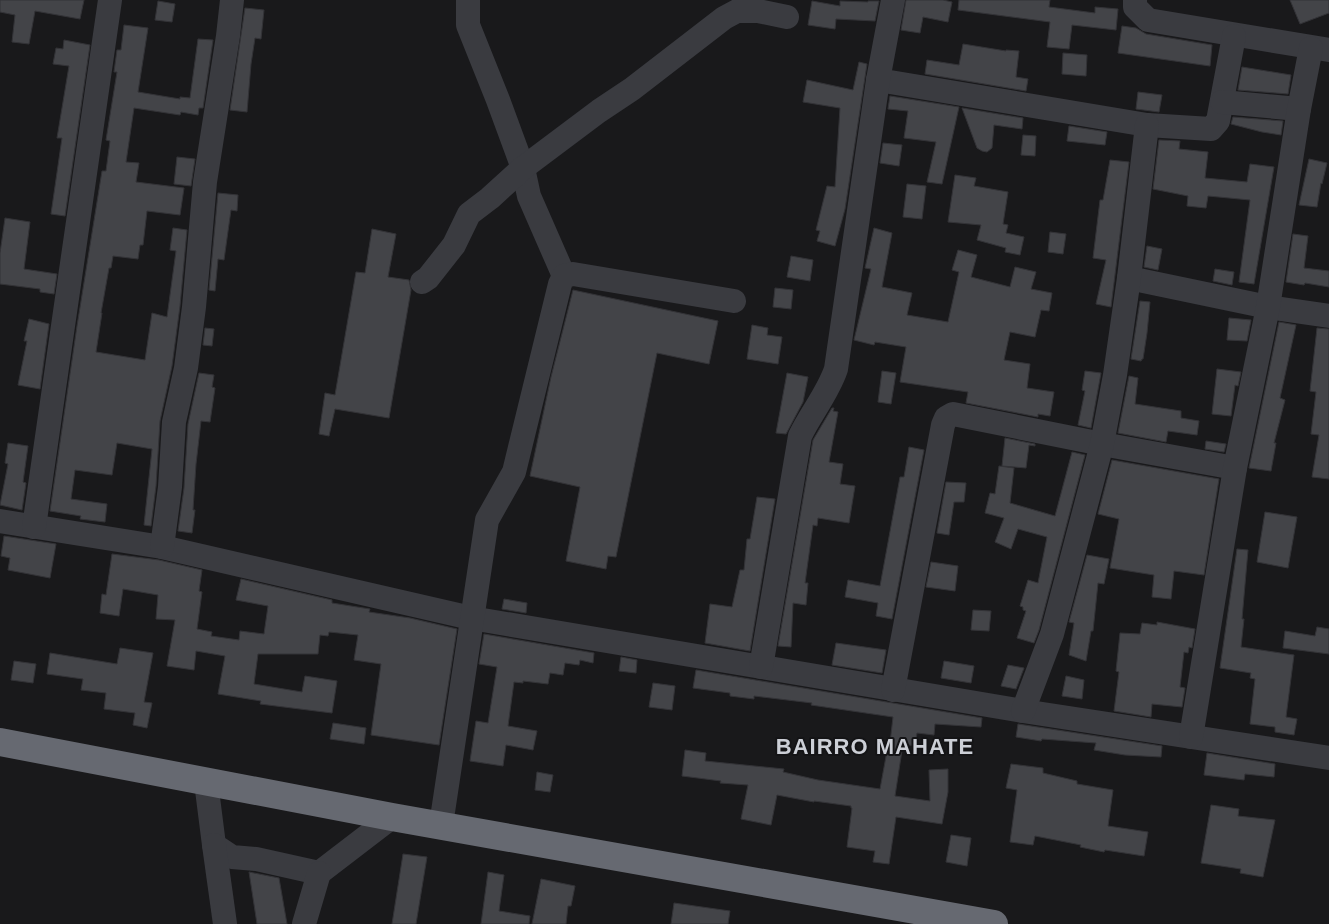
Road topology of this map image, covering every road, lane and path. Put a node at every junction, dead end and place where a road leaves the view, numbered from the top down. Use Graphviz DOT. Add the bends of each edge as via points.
graph roads {
  1 [pos="110,0"];
  2 [pos="232,0"];
  3 [pos="468,0"];
  4 [pos="893,0"];
  5 [pos="1135,0"];
  6 [pos="787,17"];
  7 [pos="1234,36"];
  8 [pos="1320,49"];
  9 [pos="878,80"];
  10 [pos="1222,102"];
  11 [pos="1299,109"];
  12 [pos="1147,125"];
  13 [pos="523,168"];
  14 [pos="564,276"];
  15 [pos="1129,278"];
  16 [pos="422,282"];
  17 [pos="734,301"];
  18 [pos="1268,306"];
  19 [pos="1329,316"];
  20 [pos="1102,444"];
  21 [pos="1235,468"];
  22 [pos="0,521"];
  23 [pos="34,527"];
  24 [pos="162,547"];
  25 [pos="471,618"];
  26 [pos="761,667"];
  27 [pos="893,690"];
  28 [pos="1023,711"];
  29 [pos="1190,737"];
  30 [pos="0,742"];
  31 [pos="1329,758"];
  32 [pos="206,782"];
  33 [pos="392,817"];
  34 [pos="441,825"];
  35 [pos="214,845"];
  36 [pos="319,873"];
  37 [pos="225,924"];
  38 [pos="304,924"];
  39 [pos="994,924"];
  1 -- 23 [label="street"];
  2 -- 24 [label="street" via="205,182 187,360 174,422"];
  3 -- 13 [label="street" via="468,25"];
  4 -- 9 [label="street"];
  5 -- 7 [label="street" via="1136,7 1148,20"];
  6 -- 13 [label="street" via="758,11 737,11 724,18"];
  7 -- 8 [label="street"];
  7 -- 10 [label="street"];
  8 -- 11 [label="street"];
  9 -- 12 [label="street"];
  9 -- 26 [label="street" via="836,369 832,382 800,436"];
  10 -- 11 [label="street"];
  10 -- 12 [label="street" via="1218,121 1210,129"];
  11 -- 18 [label="street"];
  12 -- 15 [label="street"];
  13 -- 14 [label="street" via="529,196"];
  13 -- 16 [label="street" via="469,214 454,245"];
  14 -- 17 [label="street" via="573,274"];
  14 -- 25 [label="street" via="514,472 487,520"];
  15 -- 18 [label="street"];
  15 -- 20 [label="street"];
  18 -- 19 [label="street"];
  18 -- 21 [label="street"];
  20 -- 21 [label="street"];
  20 -- 27 [label="street" via="953,414 946,418"];
  20 -- 28 [label="street" via="1052,634"];
  21 -- 29 [label="street"];
  22 -- 23 [label="street"];
  23 -- 24 [label="street"];
  24 -- 25 [label="street"];
  25 -- 26 [label="street"];
  25 -- 34 [label="street"];
  26 -- 27 [label="street"];
  27 -- 28 [label="street"];
  28 -- 29 [label="street"];
  29 -- 31 [label="street"];
  30 -- 32 [label="highway"];
  32 -- 33 [label="highway"];
  32 -- 35 [label="street"];
  33 -- 34 [label="highway"];
  33 -- 36 [label="street"];
  34 -- 39 [label="highway"];
  35 -- 36 [label="street" via="232,857"];
  35 -- 37 [label="street"];
  36 -- 38 [label="street"];
}
